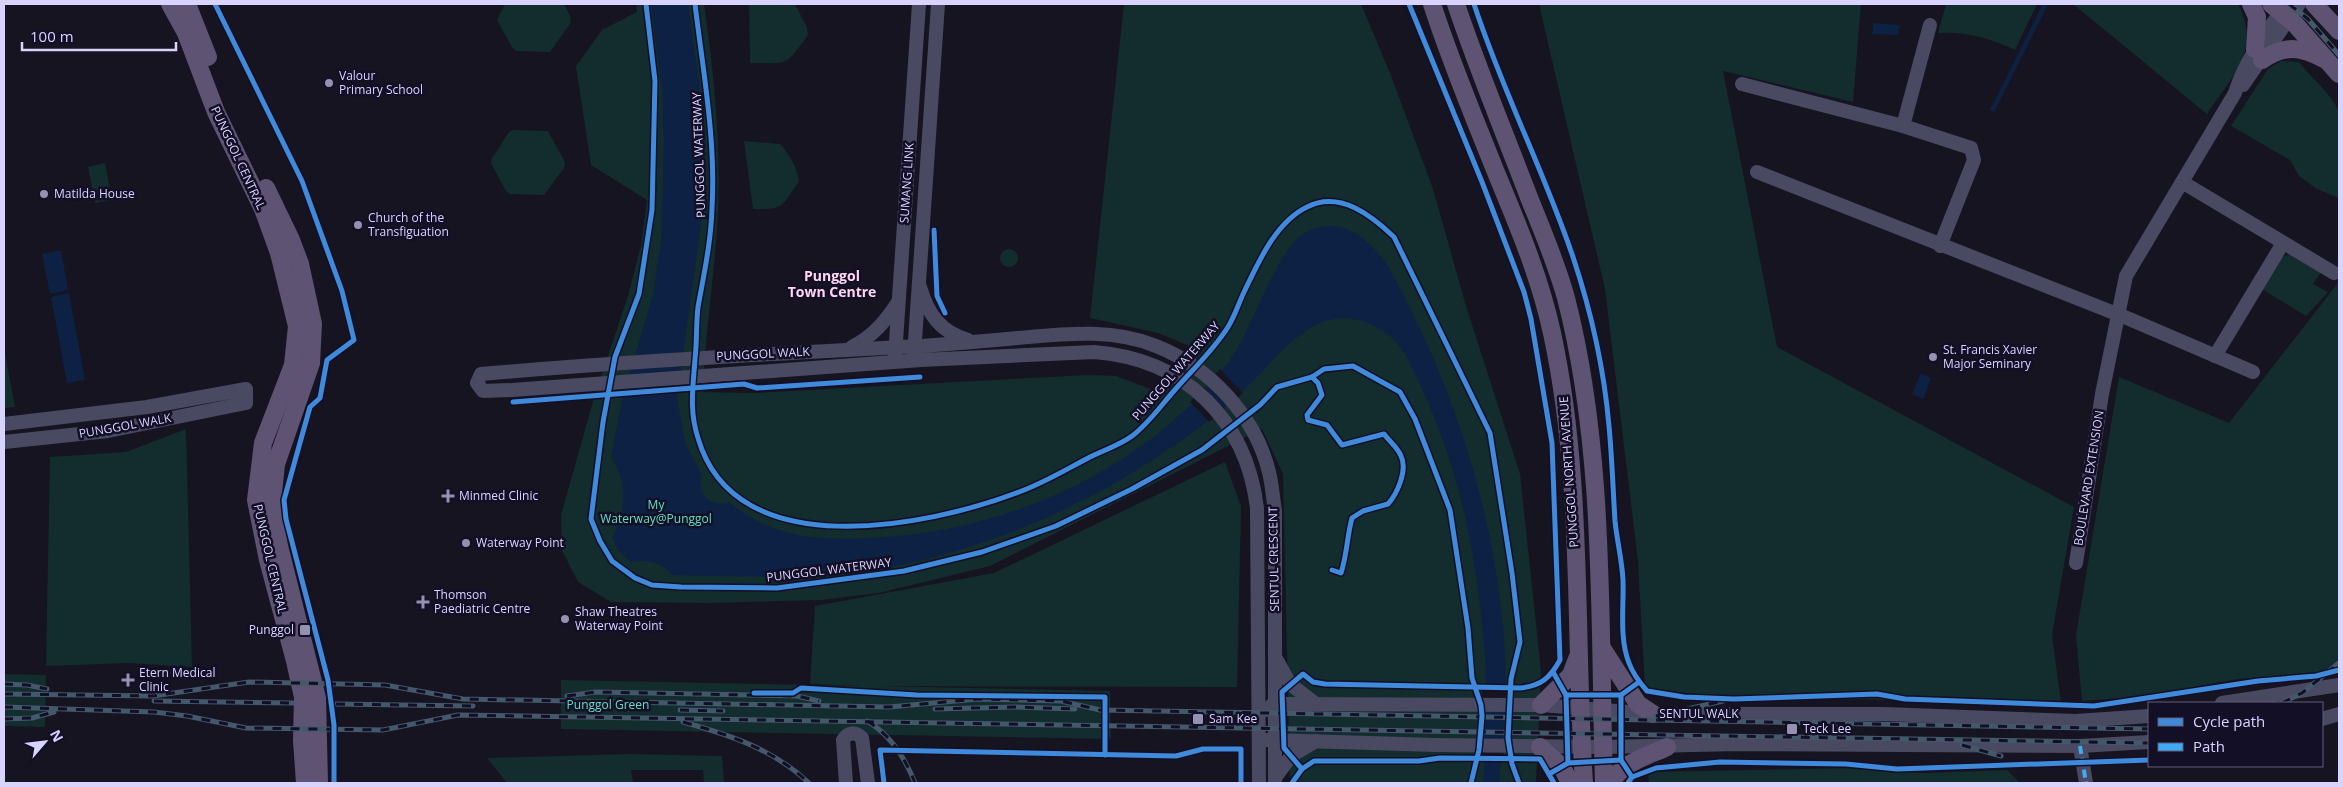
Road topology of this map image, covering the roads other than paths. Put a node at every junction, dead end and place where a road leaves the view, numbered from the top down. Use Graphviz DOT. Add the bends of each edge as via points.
graph roads {
  1 [pos="170,4"];
  2 [pos="188,4"];
  3 [pos="919,4"];
  4 [pos="938,4"];
  5 [pos="1432,4"];
  6 [pos="1456,4"];
  7 [pos="2251,4"];
  8 [pos="2314,4"];
  9 [pos="2328,4"];
  10 [pos="2285,8"];
  11 [pos="1930,25"];
  12 [pos="2336,27"];
  13 [pos="2258,55"];
  14 [pos="2335,69"];
  15 [pos="1742,84"];
  16 [pos="1903,126"];
  17 [pos="1757,172"];
  18 [pos="2182,182"];
  19 [pos="2283,243"];
  20 [pos="1940,246"];
  21 [pos="2334,274"];
  22 [pos="918,279"];
  23 [pos="900,300"];
  24 [pos="2118,315"];
  25 [pos="974,342"];
  26 [pos="896,346"];
  27 [pos="914,346"];
  28 [pos="849,348"];
  29 [pos="2215,356"];
  30 [pos="913,360"];
  31 [pos="894,362"];
  32 [pos="2253,372"];
  33 [pos="4,424"];
  34 [pos="4,442"];
  35 [pos="2076,563"];
  36 [pos="1601,645"];
  37 [pos="1578,653"];
  38 [pos="1275,656"];
  39 [pos="2339,685"];
  40 [pos="2228,702"];
  41 [pos="1273,704"];
  42 [pos="1316,704"];
  43 [pos="1541,705"];
  44 [pos="1581,709"];
  45 [pos="1602,711"];
  46 [pos="1653,714"];
  47 [pos="2339,714"];
  48 [pos="2148,716"];
  49 [pos="2323,719"];
  50 [pos="1257,723"];
  51 [pos="1258,740"];
  52 [pos="1274,740"];
  53 [pos="1316,741"];
  54 [pos="2148,742"];
  55 [pos="1540,746"];
  56 [pos="2080,746"];
  57 [pos="1582,747"];
  58 [pos="1603,747"];
  59 [pos="1667,747"];
  60 [pos="1275,781"];
  61 [pos="305,783"];
  62 [pos="319,783"];
  63 [pos="846,783"];
  64 [pos="868,783"];
  65 [pos="1259,783"];
  66 [pos="1570,783"];
  67 [pos="1584,783"];
  68 [pos="1604,783"];
  69 [pos="1611,783"];
  70 [pos="2086,783"];
  1 -- 61 [label="main road, PUNGGOL CENTRAL" via="186,33 223,127 263,209 279,253 297,326 291,372 263,443 256,500 268,560 296,661 302,697"];
  2 -- 62 [label="main road, PUNGGOL CENTRAL" via="235,127 291,240 300,264 313,324 311,363 276,464 272,502 279,546 317,698"];
  3 -- 23 [label="street, SUMANG LINK"];
  4 -- 22 [label="street, SUMANG LINK"];
  5 -- 37 [label="main road, PUNGGOL NORTH AVENUE" via="1522,235 1552,332 1567,413 1575,517"];
  6 -- 36 [label="main road, PUNGGOL NORTH AVENUE" via="1476,66 1551,252 1566,296 1582,364 1589,411"];
  7 -- 13 [label="main road" via="2257,17"];
  8 -- 12 [label="main road"];
  9 -- 12 [label="main road"];
  10 -- 13 [label="street, BOULEVARD EXTENSION"];
  10 -- 14 [label="main road"];
  11 -- 16 [label="street"];
  13 -- 14 [label="main road" via="2289,49 2313,53"];
  13 -- 18 [label="street, BOULEVARD EXTENSION" via="2240,77 2235,93"];
  15 -- 16 [label="street"];
  16 -- 20 [label="street" via="1972,154"];
  17 -- 20 [label="street"];
  18 -- 19 [label="street"];
  18 -- 24 [label="street, BOULEVARD EXTENSION" via="2126,276"];
  19 -- 21 [label="street"];
  19 -- 29 [label="street"];
  20 -- 24 [label="street"];
  22 -- 25 [label="street" via="936,322 957,337"];
  22 -- 27 [label="street, SUMANG LINK"];
  23 -- 26 [label="street, SUMANG LINK"];
  23 -- 28 [label="street" via="869,338"];
  24 -- 29 [label="street"];
  24 -- 35 [label="street, BOULEVARD EXTENSION" via="2102,394"];
  25 -- 27 [label="street, SENTUL CRESCENT"];
  25 -- 38 [label="street, SENTUL CRESCENT" via="1061,335 1122,337 1154,345 1179,356 1216,384 1252,431 1269,473 1275,512"];
  26 -- 27 [label="street, SENTUL CRESCENT"];
  26 -- 28 [label="street, PUNGGOL WALK"];
  26 -- 31 [label="street, SUMANG LINK"];
  27 -- 30 [label="street, SUMANG LINK"];
  28 -- 31 [label="street, PUNGGOL WALK" via="480,374 477,383 483,392"];
  29 -- 32 [label="street"];
  30 -- 31 [label="street, SENTUL CRESCENT"];
  30 -- 50 [label="street, SENTUL CRESCENT" via="1094,352 1117,354 1148,362 1169,372 1206,398 1222,416 1245,456 1257,508"];
  33 -- 34 [label="street, PUNGGOL WALK" via="246,396 108,431"];
  36 -- 45 [label="main road, PUNGGOL NORTH AVENUE"];
  36 -- 46 [label="main road" via="1638,704"];
  37 -- 43 [label="main road" via="1571,675"];
  37 -- 44 [label="main road, PUNGGOL NORTH AVENUE"];
  38 -- 41 [label="street, SENTUL CRESCENT"];
  38 -- 42 [label="street" via="1290,684"];
  39 -- 40 [label="street"];
  41 -- 42 [label="street, SENTUL WALK"];
  41 -- 50 [label="street"];
  41 -- 52 [label="street, SENTUL CRESCENT"];
  42 -- 43 [label="street, SENTUL WALK"];
  43 -- 44 [label="street, SENTUL WALK"];
  44 -- 45 [label="street, SENTUL WALK"];
  44 -- 57 [label="main road, PUNGGOL NORTH AVENUE"];
  45 -- 46 [label="street, SENTUL WALK"];
  45 -- 58 [label="main road, PUNGGOL NORTH AVENUE"];
  46 -- 48 [label="street, SENTUL WALK" via="1884,714 2076,721"];
  47 -- 49 [label="street"];
  50 -- 51 [label="street, SENTUL CRESCENT"];
  51 -- 52 [label="street"];
  51 -- 65 [label="street, SENTUL CRESCENT"];
  52 -- 53 [label="street"];
  52 -- 60 [label="street, SENTUL CRESCENT"];
  53 -- 55 [label="street"];
  53 -- 60 [label="street" via="1291,756"];
  54 -- 56 [label="street"];
  55 -- 57 [label="street"];
  55 -- 66 [label="main road" via="1562,767"];
  56 -- 59 [label="street" via="1739,744"];
  56 -- 70 [label="street"];
  57 -- 58 [label="street"];
  57 -- 67 [label="main road, PUNGGOL NORTH AVENUE"];
  58 -- 59 [label="street"];
  58 -- 68 [label="main road, PUNGGOL NORTH AVENUE"];
  59 -- 69 [label="main road" via="1625,766"];
  63 -- 64 [label="street" via="843,740 854,733 862,738 864,745"];
}
